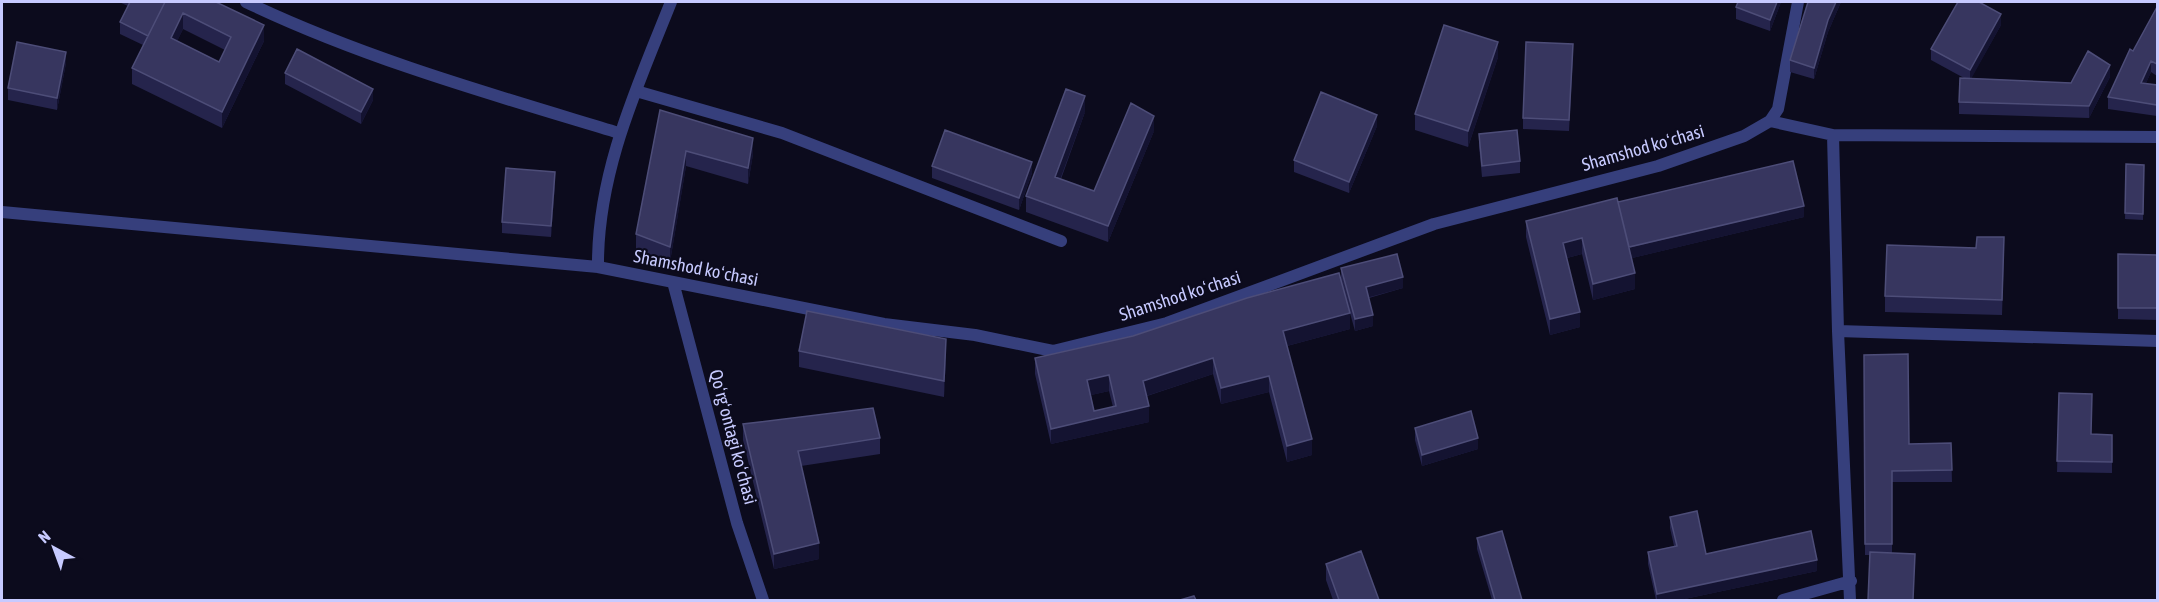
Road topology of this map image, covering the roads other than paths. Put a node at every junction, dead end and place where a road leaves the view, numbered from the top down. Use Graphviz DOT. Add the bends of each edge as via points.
graph roads {
  1 [pos="246,2"];
  2 [pos="671,2"];
  3 [pos="1798,2"];
  4 [pos="636,91"];
  5 [pos="1770,121"];
  6 [pos="619,133"];
  7 [pos="1833,135"];
  8 [pos="2157,137"];
  9 [pos="2,212"];
  10 [pos="1061,241"];
  11 [pos="598,267"];
  12 [pos="673,282"];
  13 [pos="1838,331"];
  14 [pos="2157,341"];
  15 [pos="1851,581"];
  16 [pos="763,600"];
  17 [pos="1783,600"];
  18 [pos="1850,600"];
  1 -- 6 [label="street" via="449,81"];
  2 -- 4 [label="street"];
  3 -- 5 [label="street" via="1778,109"];
  4 -- 6 [label="street"];
  4 -- 10 [label="street" via="782,133"];
  5 -- 7 [label="street"];
  5 -- 12 [label="street, Shamshod koʻchasi" via="1744,136 1658,166 1434,225 1167,323 1053,351 885,324"];
  6 -- 11 [label="street" via="598,228"];
  7 -- 8 [label="street"];
  7 -- 13 [label="street"];
  9 -- 11 [label="street, Shamshod koʻchasi"];
  11 -- 12 [label="street, Shamshod koʻchasi"];
  12 -- 16 [label="street, Qoʻrgʻontagi koʻchasi" via="737,523"];
  13 -- 14 [label="street"];
  13 -- 15 [label="street"];
  15 -- 17 [label="street"];
  15 -- 18 [label="street"];
}
